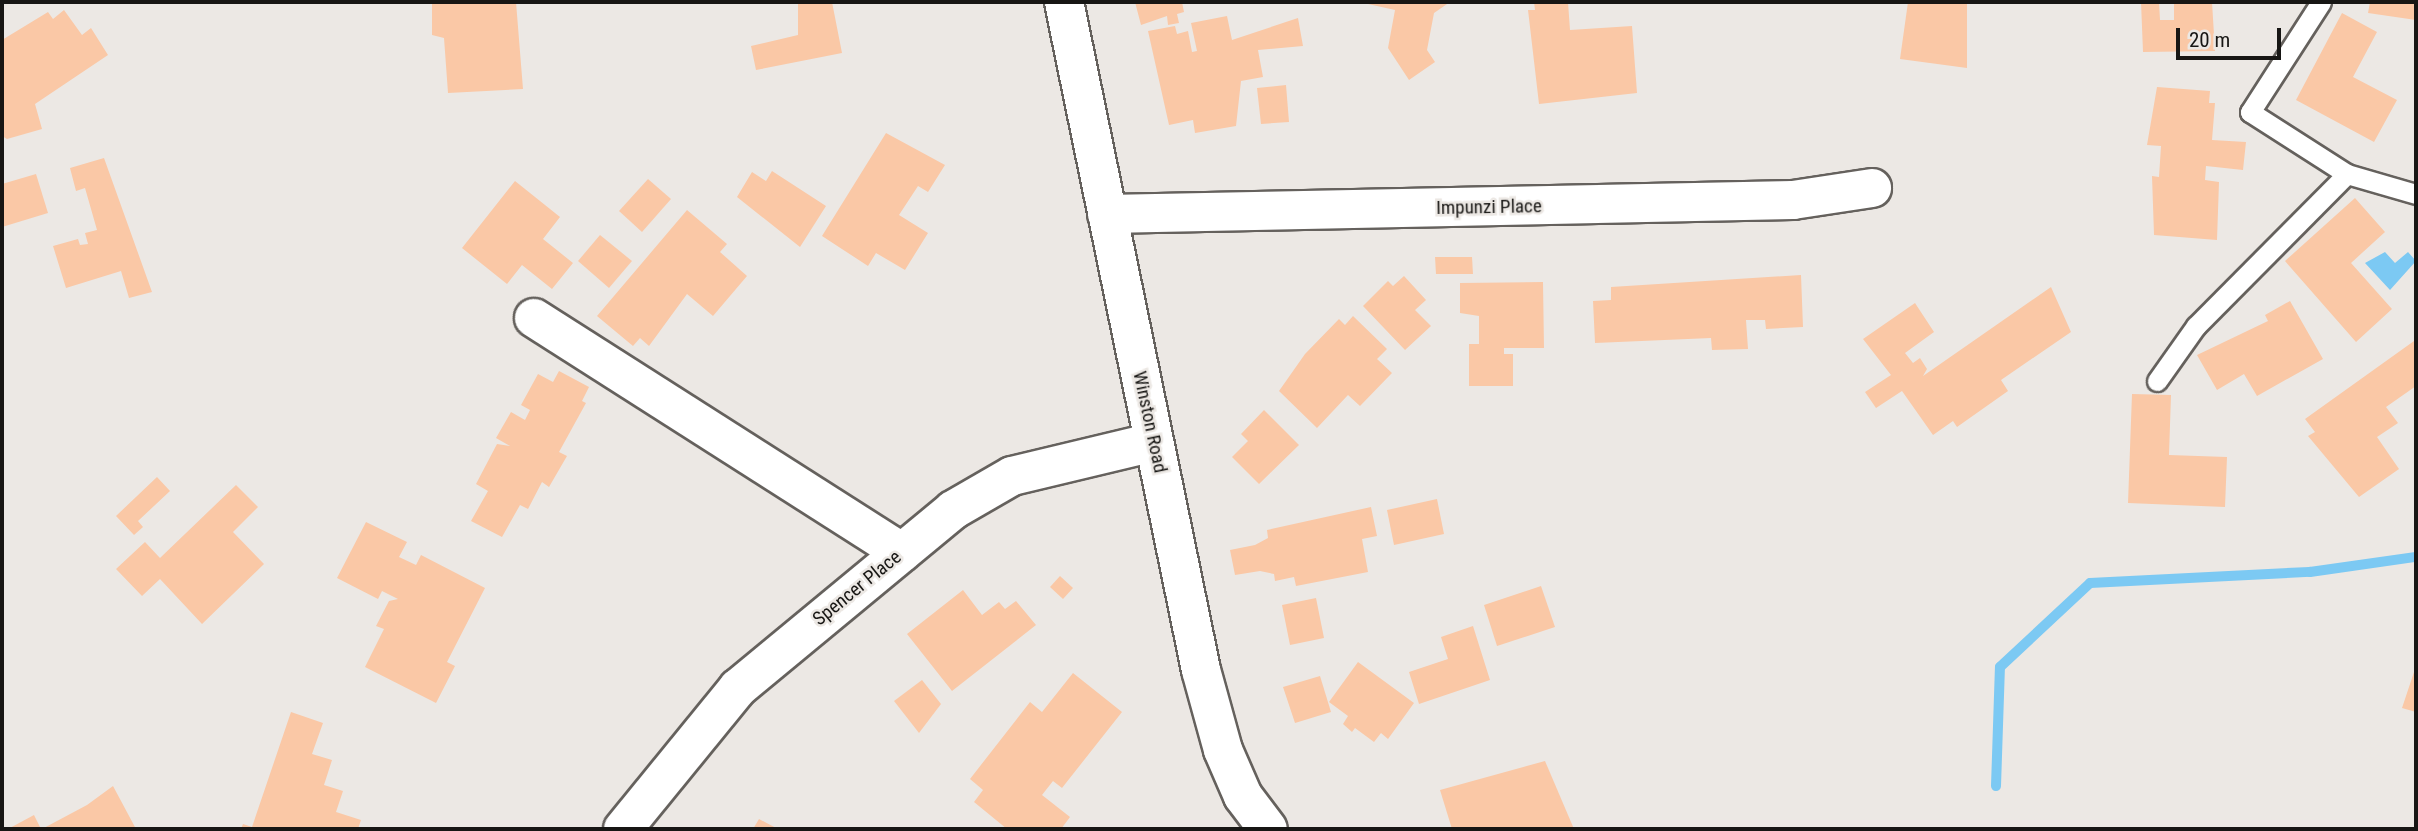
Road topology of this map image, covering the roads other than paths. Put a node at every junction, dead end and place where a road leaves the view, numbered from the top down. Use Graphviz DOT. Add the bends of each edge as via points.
graph roads {
  1 [pos="1064,2"];
  2 [pos="2321,2"];
  3 [pos="2347,174"];
  4 [pos="2413,186"];
  5 [pos="1872,188"];
  6 [pos="1107,214"];
  7 [pos="534,318"];
  8 [pos="2157,381"];
  9 [pos="1154,442"];
  10 [pos="902,552"];
  11 [pos="623,829"];
  12 [pos="1268,829"];
  1 -- 6 [label="street, Winston Road"];
  2 -- 3 [label="lane" via="2250,112"];
  3 -- 4 [label="lane"];
  3 -- 8 [label="lane" via="2196,326"];
  5 -- 6 [label="street, Impunzi Place" via="1793,200"];
  6 -- 9 [label="street, Winston Road"];
  7 -- 10 [label="street"];
  9 -- 10 [label="street, Spencer Place" via="1013,476 953,510"];
  9 -- 12 [label="street, Winston Road" via="1223,750 1243,796"];
  10 -- 11 [label="street, Spencer Place" via="738,688"];
}
